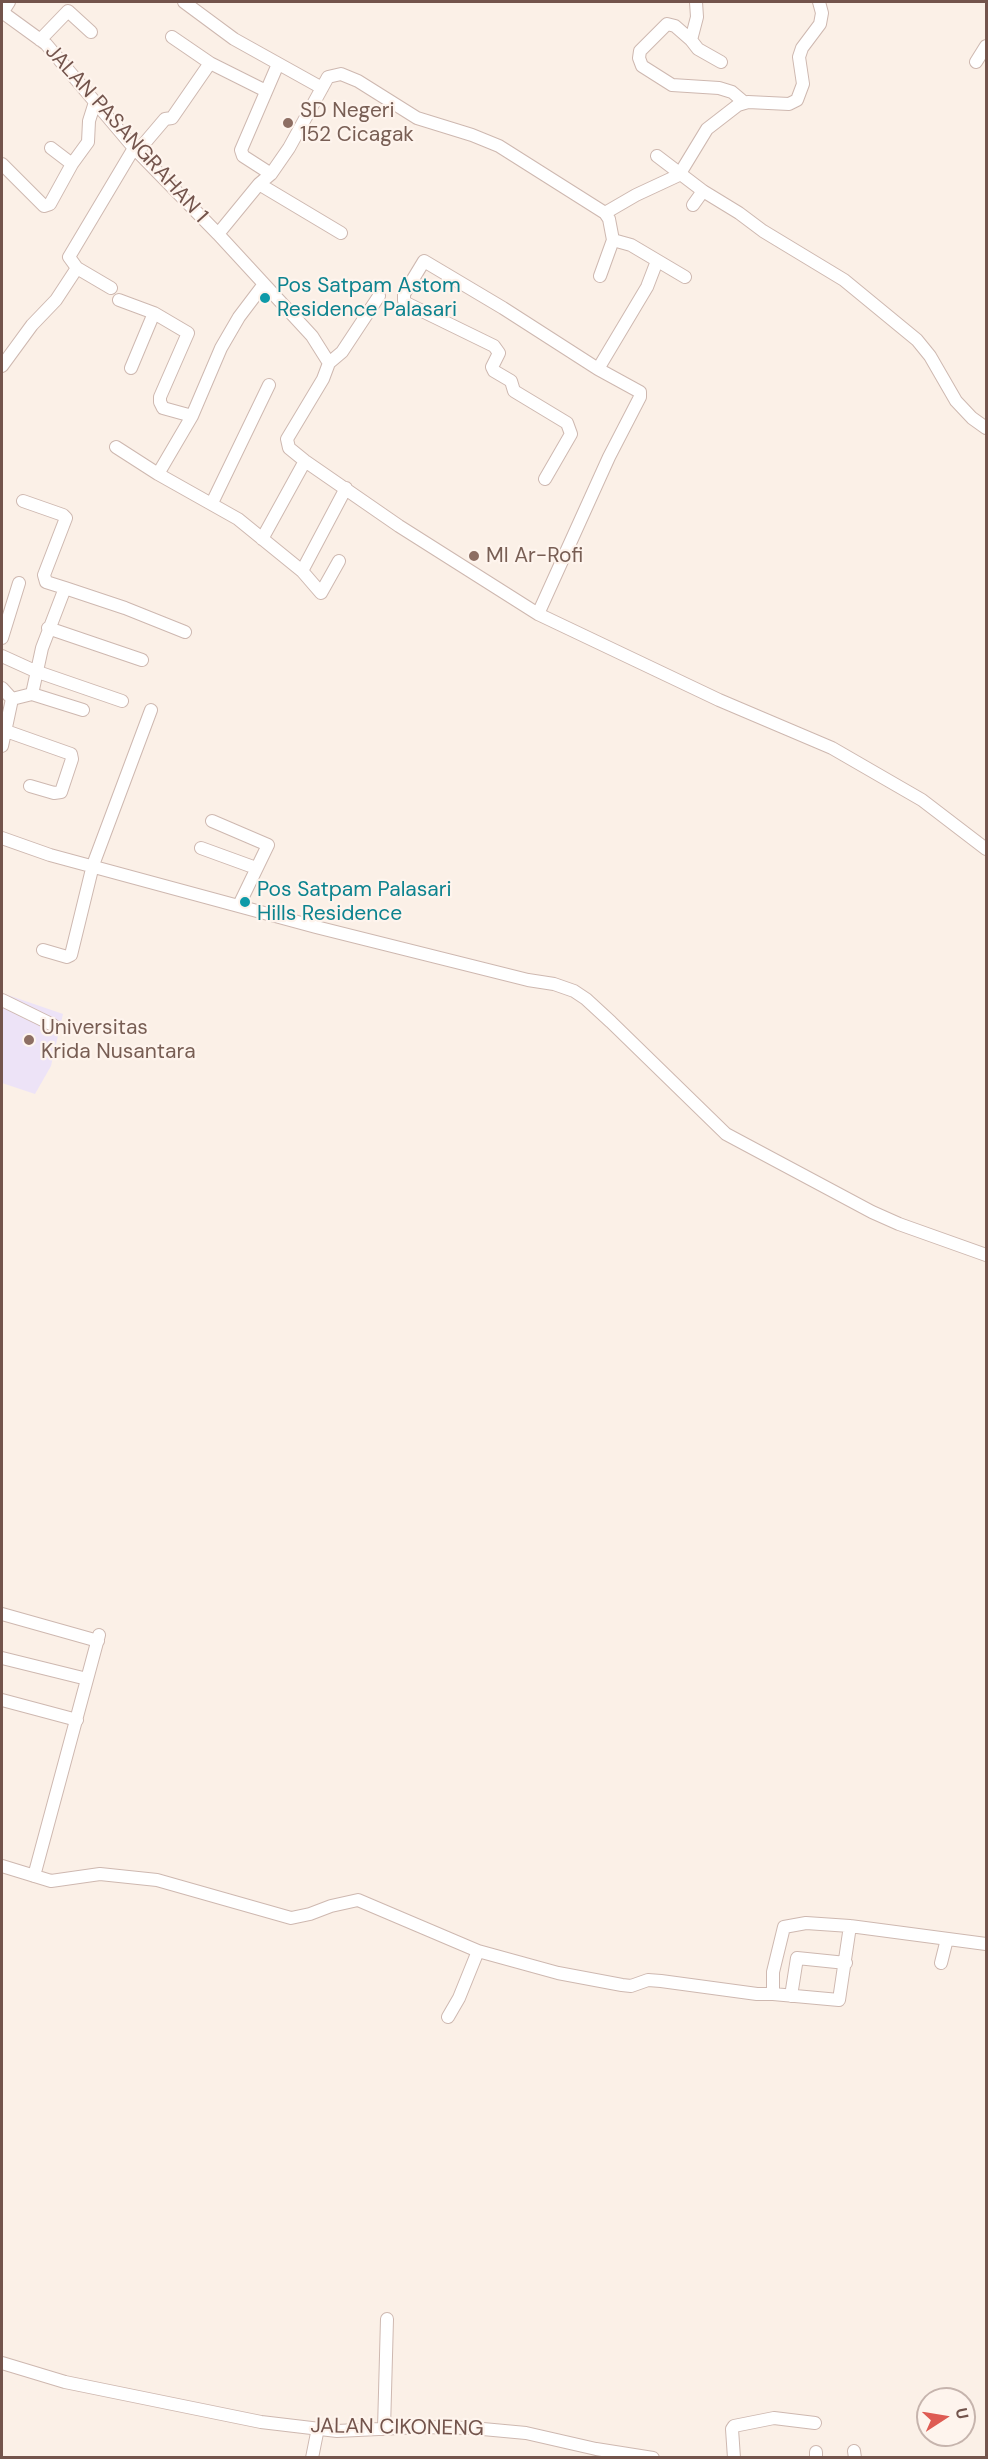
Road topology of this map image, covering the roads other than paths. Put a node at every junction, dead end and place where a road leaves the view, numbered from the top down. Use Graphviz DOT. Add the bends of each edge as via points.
graph roads {
  1 [pos="9,2"];
  2 [pos="184,2"];
  3 [pos="696,2"];
  4 [pos="819,2"];
  5 [pos="2,12"];
  6 [pos="91,32"];
  7 [pos="172,37"];
  8 [pos="40,40"];
  9 [pos="691,40"];
  10 [pos="721,62"];
  11 [pos="210,63"];
  12 [pos="278,64"];
  13 [pos="322,88"];
  14 [pos="266,92"];
  15 [pos="95,102"];
  16 [pos="742,104"];
  17 [pos="51,148"];
  18 [pos="135,150"];
  19 [pos="657,156"];
  20 [pos="2,164"];
  21 [pos="72,164"];
  22 [pos="271,174"];
  23 [pos="680,174"];
  24 [pos="259,184"];
  25 [pos="703,191"];
  26 [pos="693,205"];
  27 [pos="605,213"];
  28 [pos="340,233"];
  29 [pos="218,234"];
  30 [pos="613,240"];
  31 [pos="657,261"];
  32 [pos="77,268"];
  33 [pos="600,276"];
  34 [pos="685,277"];
  35 [pos="264,284"];
  36 [pos="111,288"];
  37 [pos="378,296"];
  38 [pos="119,300"];
  39 [pos="154,313"];
  40 [pos="4,363"];
  41 [pos="329,363"];
  42 [pos="132,368"];
  43 [pos="598,369"];
  44 [pos="269,385"];
  45 [pos="192,416"];
  46 [pos="987,428"];
  47 [pos="116,447"];
  48 [pos="305,461"];
  49 [pos="158,474"];
  50 [pos="545,478"];
  51 [pos="346,488"];
  52 [pos="23,501"];
  53 [pos="212,503"];
  54 [pos="262,539"];
  55 [pos="339,561"];
  56 [pos="302,571"];
  57 [pos="19,583"];
  58 [pos="65,588"];
  59 [pos="538,614"];
  60 [pos="48,628"];
  61 [pos="184,632"];
  62 [pos="2,638"];
  63 [pos="2,656"];
  64 [pos="142,660"];
  65 [pos="35,671"];
  66 [pos="2,688"];
  67 [pos="32,694"];
  68 [pos="12,699"];
  69 [pos="122,701"];
  70 [pos="83,710"];
  71 [pos="151,710"];
  72 [pos="6,731"];
  73 [pos="2,746"];
  74 [pos="30,786"];
  75 [pos="212,821"];
  76 [pos="2,838"];
  77 [pos="201,848"];
  78 [pos="987,849"];
  79 [pos="93,865"];
  80 [pos="255,868"];
  81 [pos="239,905"];
  82 [pos="44,950"];
  83 [pos="2,1000"];
  84 [pos="53,1025"];
  85 [pos="987,1256"];
  86 [pos="2,1614"];
  87 [pos="2,1658"];
  88 [pos="87,1679"];
  89 [pos="2,1700"];
  90 [pos="76,1720"];
  91 [pos="2,1866"];
  92 [pos="34,1876"];
  93 [pos="850,1926"];
  94 [pos="947,1939"];
  95 [pos="987,1944"];
  96 [pos="478,1951"];
  97 [pos="846,1963"];
  98 [pos="941,1963"];
  99 [pos="773,1994"];
  100 [pos="791,1996"];
  101 [pos="448,2017"];
  102 [pos="387,2319"];
  103 [pos="2,2363"];
  104 [pos="815,2423"];
  105 [pos="318,2428"];
  106 [pos="384,2429"];
  107 [pos="613,2455"];
  108 [pos="312,2457"];
  109 [pos="652,2457"];
  110 [pos="734,2457"];
  1 -- 5 [label="street"];
  2 -- 12 [label="street" via="234,39"];
  3 -- 9 [label="street"];
  4 -- 16 [label="street" via="820,24 799,57 803,84 797,100 789,104"];
  5 -- 8 [label="street, JALAN PASANGRAHAN 1"];
  6 -- 8 [label="street" via="68,11"];
  7 -- 11 [label="street"];
  8 -- 15 [label="street, JALAN PASANGRAHAN 1"];
  9 -- 10 [label="street" via="698,49"];
  9 -- 16 [label="street" via="667,24 640,51 642,66 672,85 732,92"];
  11 -- 14 [label="street"];
  11 -- 18 [label="street" via="172,118 165,118"];
  12 -- 13 [label="street"];
  12 -- 14 [label="street"];
  13 -- 22 [label="street, JALAN PASANGRAHAN 1" via="290,148"];
  13 -- 27 [label="street" via="332,75 358,81 417,118 499,146"];
  14 -- 22 [label="street" via="241,153"];
  15 -- 18 [label="street, JALAN PASANGRAHAN 1"];
  15 -- 21 [label="street" via="89,121 90,138"];
  16 -- 23 [label="street" via="707,129"];
  17 -- 21 [label="street"];
  18 -- 29 [label="street, JALAN PASANGRAHAN 1"];
  18 -- 32 [label="street" via="70,254 70,261"];
  19 -- 23 [label="street"];
  20 -- 21 [label="street" via="47,207"];
  22 -- 24 [label="street, JALAN PASANGRAHAN 1"];
  23 -- 25 [label="street"];
  23 -- 27 [label="street"];
  24 -- 28 [label="street"];
  24 -- 29 [label="street, JALAN PASANGRAHAN 1"];
  25 -- 26 [label="street"];
  25 -- 46 [label="street" via="844,280 917,340 956,401"];
  27 -- 30 [label="street"];
  29 -- 35 [label="street"];
  30 -- 31 [label="street" via="631,245"];
  30 -- 33 [label="street"];
  31 -- 34 [label="street"];
  31 -- 43 [label="street" via="647,287"];
  32 -- 36 [label="street"];
  32 -- 40 [label="street"];
  35 -- 41 [label="street" via="312,336"];
  35 -- 45 [label="street" via="221,348"];
  37 -- 41 [label="street" via="342,352"];
  38 -- 39 [label="street"];
  39 -- 42 [label="street"];
  39 -- 45 [label="street" via="188,333 160,402 163,408"];
  41 -- 48 [label="street" via="287,440 289,447"];
  43 -- 50 [label="street" via="428,263 422,262 404,294 408,304 494,346 499,353 494,371 511,381 514,391 567,423 571,434"];
  43 -- 59 [label="street" via="640,392 640,397"];
  44 -- 53 [label="street"];
  45 -- 49 [label="street"];
  47 -- 49 [label="street"];
  48 -- 51 [label="street"];
  48 -- 54 [label="street"];
  49 -- 53 [label="street"];
  51 -- 56 [label="street"];
  51 -- 59 [label="street"];
  52 -- 58 [label="street" via="66,518 44,575 46,582"];
  53 -- 54 [label="street"];
  54 -- 56 [label="street"];
  55 -- 56 [label="street" via="322,592"];
  57 -- 62 [label="street"];
  58 -- 60 [label="street"];
  58 -- 61 [label="street"];
  59 -- 78 [label="street" via="719,700 832,748 922,800"];
  60 -- 64 [label="street"];
  60 -- 65 [label="street"];
  63 -- 65 [label="street"];
  65 -- 67 [label="street"];
  65 -- 69 [label="street"];
  66 -- 68 [label="street"];
  67 -- 68 [label="street"];
  67 -- 70 [label="street"];
  68 -- 72 [label="street"];
  71 -- 79 [label="street"];
  72 -- 73 [label="street"];
  72 -- 74 [label="street" via="71,754 60,792"];
  75 -- 80 [label="street" via="267,843"];
  76 -- 79 [label="street"];
  77 -- 80 [label="street"];
  79 -- 81 [label="street"];
  79 -- 82 [label="street" via="71,955"];
  80 -- 81 [label="street"];
  81 -- 85 [label="street" via="574,991 726,1134 872,1212"];
  83 -- 84 [label="street"];
  86 -- 88 [label="street" via="99,1638"];
  87 -- 88 [label="street"];
  88 -- 90 [label="street"];
  89 -- 90 [label="street"];
  90 -- 92 [label="street"];
  91 -- 92 [label="street"];
  92 -- 96 [label="street" via="51,1881 100,1874 157,1880 291,1918 358,1900"];
  93 -- 94 [label="street"];
  93 -- 97 [label="street"];
  93 -- 99 [label="street" via="806,1923 784,1927 773,1972"];
  94 -- 95 [label="street"];
  94 -- 98 [label="street"];
  96 -- 99 [label="street" via="558,1973 622,1985 648,1980"];
  96 -- 101 [label="street"];
  97 -- 100 [label="street" via="838,2000"];
  97 -- 100 [label="street" via="797,1958"];
  99 -- 100 [label="street"];
  102 -- 106 [label="street"];
  103 -- 105 [label="street, JALAN CIKONENG" via="65,2382 261,2422"];
  104 -- 110 [label="street" via="774,2418 734,2426"];
  105 -- 106 [label="street, JALAN CIKONENG"];
  105 -- 108 [label="street"];
  106 -- 107 [label="street, JALAN CIKONENG" via="472,2428 525,2433"];
  107 -- 109 [label="street, JALAN CIKONENG"];
}
